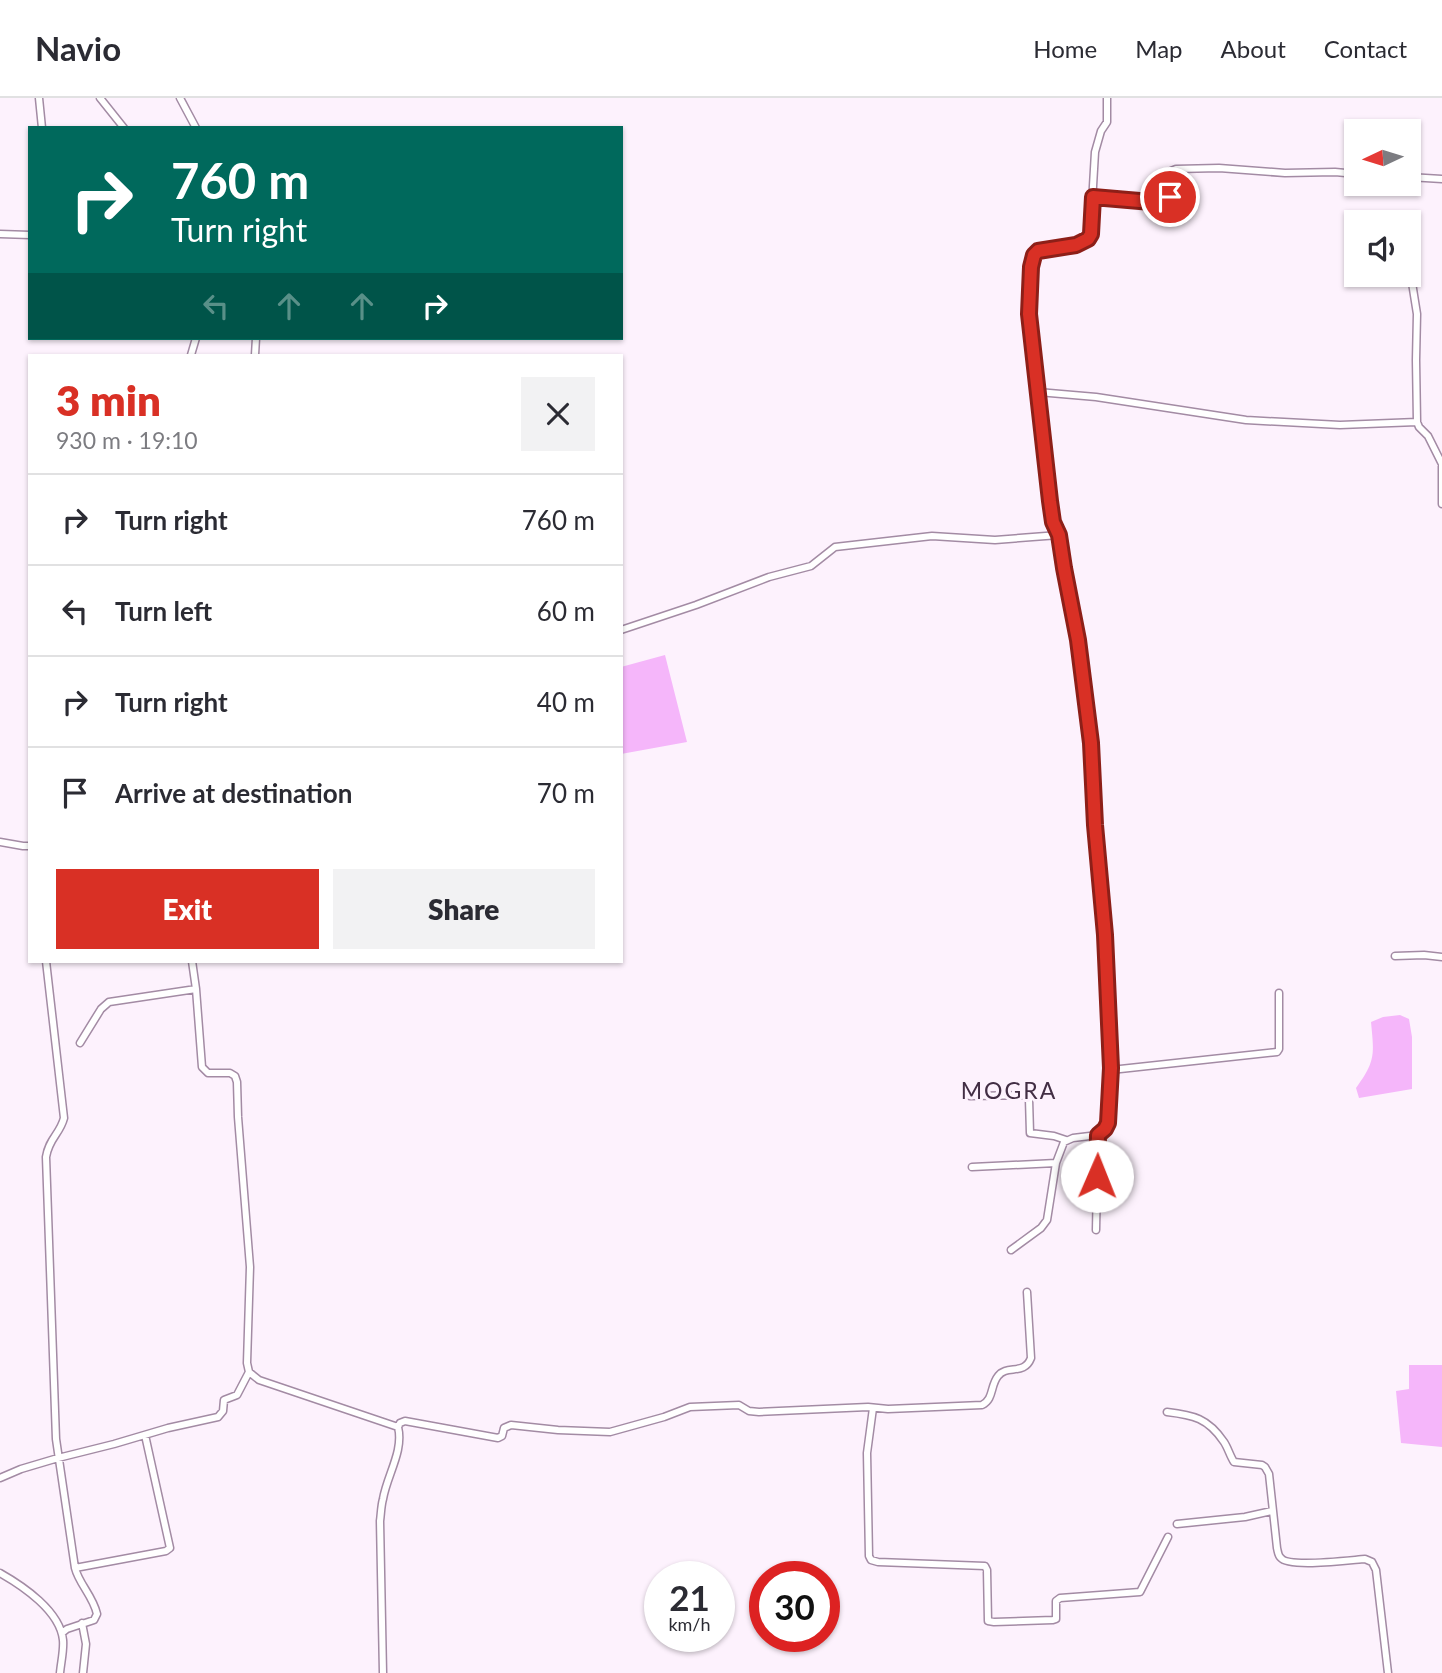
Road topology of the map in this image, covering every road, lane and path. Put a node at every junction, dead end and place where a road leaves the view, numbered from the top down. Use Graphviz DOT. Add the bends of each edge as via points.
graph roads {
  1 [pos="39,98"];
  2 [pos="90,98"];
  3 [pos="180,98"];
  4 [pos="1107,98"];
  5 [pos="101,99"];
  6 [pos="41,126"];
  7 [pos="122,126"];
  8 [pos="195,126"];
  9 [pos="1344,173"];
  10 [pos="1421,178"];
  11 [pos="1442,179"];
  12 [pos="1093,197"];
  13 [pos="0,234"];
  14 [pos="28,235"];
  15 [pos="1413,287"];
  16 [pos="1038,392"];
  17 [pos="1417,422"];
  18 [pos="1442,505"];
  19 [pos="1059,535"];
  20 [pos="623,629"];
  21 [pos="0,842"];
  22 [pos="28,846"];
  23 [pos="1395,956"];
  24 [pos="1442,957"];
  25 [pos="46,963"];
  26 [pos="192,963"];
  27 [pos="196,989"];
  28 [pos="1279,993"];
  29 [pos="80,1043"];
  30 [pos="1111,1070"];
  31 [pos="970,1096"];
  32 [pos="1098,1135"];
  33 [pos="1066,1140"];
  34 [pos="1056,1163"];
  35 [pos="972,1167"];
  36 [pos="1096,1230"];
  37 [pos="1011,1250"];
  38 [pos="1027,1292"];
  39 [pos="249,1372"];
  40 [pos="873,1408"];
  41 [pos="1167,1412"];
  42 [pos="398,1427"];
  43 [pos="145,1435"];
  44 [pos="58,1458"];
  45 [pos="0,1478"];
  46 [pos="1272,1511"];
  47 [pos="1177,1524"];
  48 [pos="1168,1537"];
  49 [pos="75,1567"];
  50 [pos="0,1573"];
  51 [pos="80,1624"];
  52 [pos="64,1631"];
  53 [pos="60,1673"];
  54 [pos="83,1673"];
  55 [pos="383,1673"];
  56 [pos="1388,1673"];
  1 -- 6 [label="street"];
  2 -- 5 [label="street"];
  3 -- 8 [label="street"];
  4 -- 12 [label="street" via="1107,122 1095,152"];
  5 -- 7 [label="street"];
  9 -- 12 [label="street" via="1176,169 1171,171 1170,197 1165,203"];
  10 -- 11 [label="street"];
  12 -- 16 [label="street" via="1088,239 1034,255 1029,314"];
  13 -- 14 [label="street"];
  15 -- 17 [label="street"];
  16 -- 17 [label="street" via="1246,420 1340,425"];
  16 -- 19 [label="street" via="1053,522"];
  17 -- 18 [label="street" via="1442,464"];
  19 -- 20 [label="street" via="995,540 932,537 835,547 811,566"];
  19 -- 30 [label="street" via="1091,743"];
  21 -- 22 [label="street"];
  23 -- 24 [label="street"];
  25 -- 44 [label="street" via="64,1118 50,1141 46,1165"];
  26 -- 27 [label="street"];
  27 -- 29 [label="street" via="109,1002"];
  27 -- 39 [label="street" via="202,1067 208,1073 230,1073 237,1082 250,1267"];
  28 -- 30 [label="street" via="1277,1052"];
  30 -- 32 [label="street" via="1108,1123"];
  31 -- 33 [label="street" via="1027,1095 1030,1133"];
  32 -- 33 [label="street"];
  32 -- 36 [label="street"];
  33 -- 34 [label="street"];
  34 -- 35 [label="street"];
  34 -- 37 [label="street" via="1045,1223"];
  38 -- 40 [label="street" via="1030,1362 1003,1371 986,1404"];
  39 -- 42 [label="street" via="260,1380"];
  39 -- 43 [label="street" via="237,1395 224,1400 218,1418"];
  40 -- 42 [label="street" via="758,1412 739,1405 690,1407 610,1432 511,1424 498,1438 405,1421"];
  40 -- 48 [label="street" via="867,1452 871,1560 985,1566 988,1621 1053,1620 1060,1598 1136,1594"];
  41 -- 46 [label="street" via="1205,1422 1223,1440 1234,1462 1265,1467"];
  42 -- 55 [label="street" via="398,1448 380,1521"];
  43 -- 44 [label="street"];
  43 -- 49 [label="street" via="170,1548"];
  44 -- 45 [label="street"];
  44 -- 49 [label="street"];
  46 -- 47 [label="street"];
  46 -- 56 [label="street" via="1278,1555 1285,1561 1372,1562"];
  49 -- 51 [label="street" via="97,1614"];
  50 -- 52 [label="street" via="37,1598"];
  51 -- 52 [label="street"];
  51 -- 54 [label="street" via="86,1644"];
  52 -- 53 [label="street"];
}
